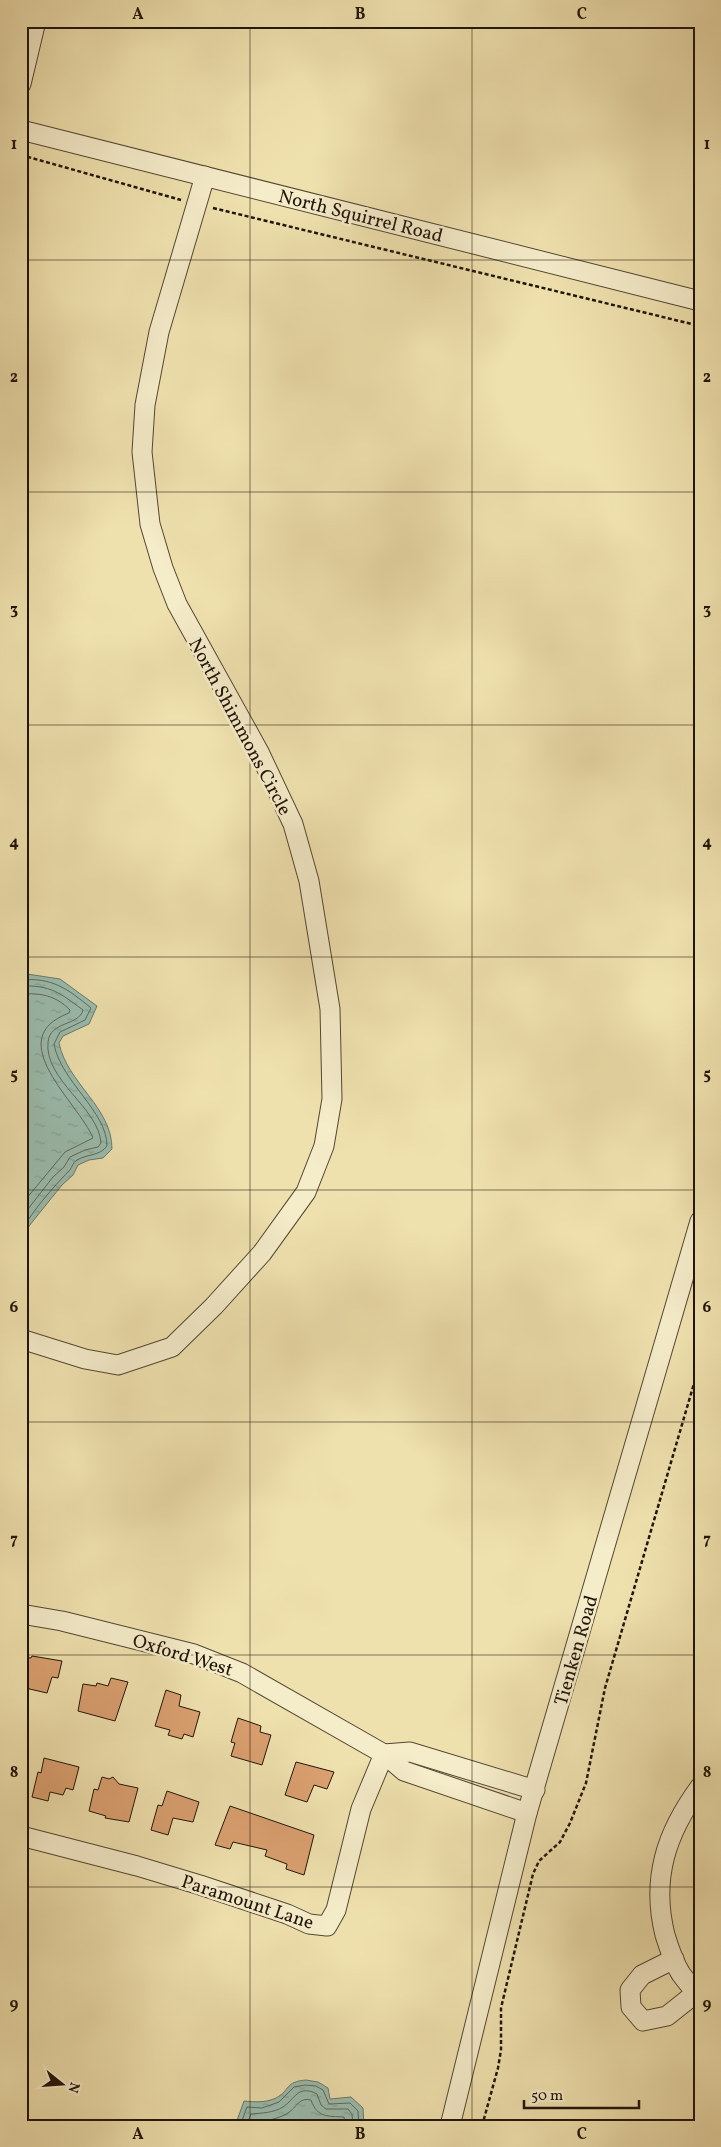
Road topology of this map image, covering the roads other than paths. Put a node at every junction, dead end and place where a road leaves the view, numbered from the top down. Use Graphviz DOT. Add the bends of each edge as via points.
graph roads {
  1 [pos="36,21"];
  2 [pos="21,84"];
  3 [pos="21,130"];
  4 [pos="205,176"];
  5 [pos="700,301"];
  6 [pos="700,1221"];
  7 [pos="21,1339"];
  8 [pos="21,1614"];
  9 [pos="384,1754"];
  10 [pos="700,1787"];
  11 [pos="535,1790"];
  12 [pos="528,1813"];
  13 [pos="21,1836"];
  14 [pos="674,1959"];
  15 [pos="698,1996"];
  16 [pos="450,2126"];
  1 -- 2 [label="street"];
  3 -- 4 [label="street, North Squirrel Road"];
  4 -- 5 [label="street, North Squirrel Road"];
  4 -- 7 [label="street, North Shimmons Circle" via="159,332 146,405 142,452 150,524 162,568 177,604 259,752 293,824 309,881 330,1010 332,1099 324,1146 306,1192 262,1253 172,1347 118,1365 84,1359"];
  6 -- 11 [label="street, Tienken Road"];
  8 -- 9 [label="street, Oxford West" via="62,1621 202,1657 258,1681"];
  9 -- 11 [label="street" via="410,1752"];
  9 -- 12 [label="street, Oxford West" via="404,1771"];
  9 -- 13 [label="street, Paramount Lane" via="361,1809 336,1910 327,1926 309,1924 146,1868"];
  10 -- 14 [label="street" via="673,1832 660,1874 660,1912"];
  11 -- 12 [label="street, Tienken Road"];
  12 -- 16 [label="street, Tienken Road"];
  14 -- 15 [label="street" via="680,1973"];
  14 -- 15 [label="street" via="642,1975 630,1990 632,2007 643,2021 667,2016"];
}
